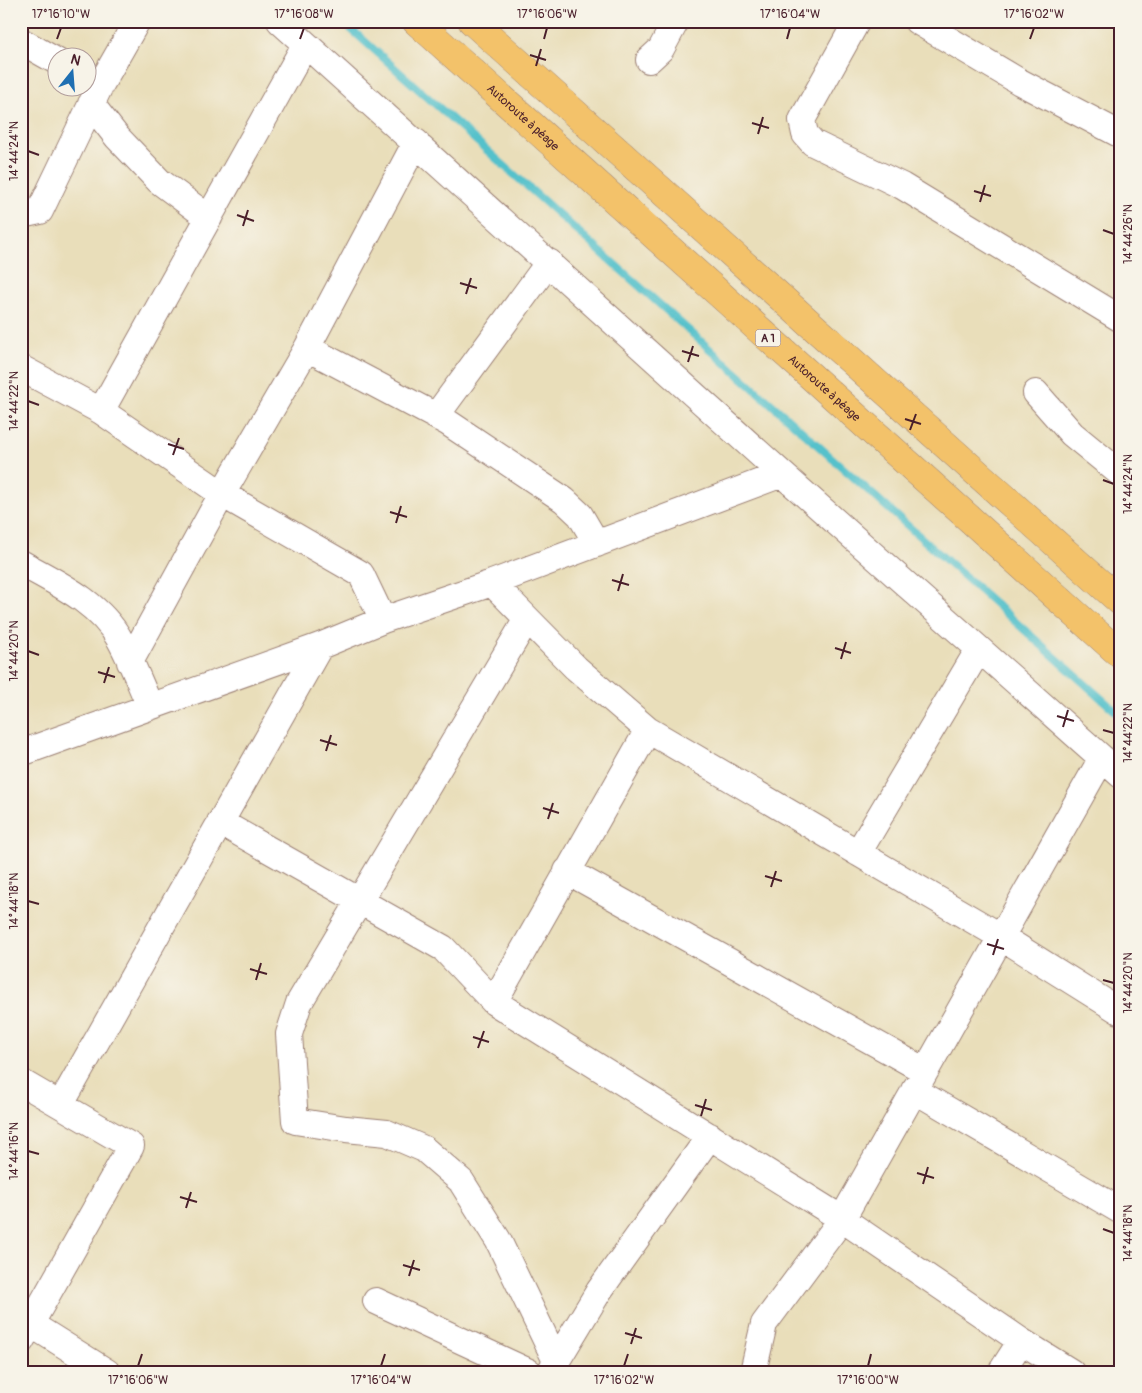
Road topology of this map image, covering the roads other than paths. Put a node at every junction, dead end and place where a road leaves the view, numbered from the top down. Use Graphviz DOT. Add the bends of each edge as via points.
graph roads {
  1 [pos="137,21"];
  2 [pos="280,21"];
  3 [pos="416,21"];
  4 [pos="472,21"];
  5 [pos="676,21"];
  6 [pos="858,21"];
  7 [pos="917,21"];
  8 [pos="21,42"];
  9 [pos="305,45"];
  10 [pos="48,57"];
  11 [pos="649,60"];
  12 [pos="98,82"];
  13 [pos="89,98"];
  14 [pos="97,98"];
  15 [pos="1121,135"];
  16 [pos="416,142"];
  17 [pos="21,215"];
  18 [pos="209,218"];
  19 [pos="549,262"];
  20 [pos="1121,318"];
  21 [pos="307,348"];
  22 [pos="21,368"];
  23 [pos="1036,393"];
  24 [pos="102,411"];
  25 [pos="436,416"];
  26 [pos="782,474"];
  27 [pos="1121,474"];
  28 [pos="222,494"];
  29 [pos="597,544"];
  30 [pos="21,563"];
  31 [pos="492,583"];
  32 [pos="1121,602"];
  33 [pos="527,619"];
  34 [pos="383,620"];
  35 [pos="320,646"];
  36 [pos="979,650"];
  37 [pos="1121,655"];
  38 [pos="130,662"];
  39 [pos="150,706"];
  40 [pos="648,730"];
  41 [pos="21,753"];
  42 [pos="1102,758"];
  43 [pos="1121,776"];
  44 [pos="220,822"];
  45 [pos="858,853"];
  46 [pos="567,871"];
  47 [pos="359,902"];
  48 [pos="1000,936"];
  49 [pos="494,1002"];
  50 [pos="1121,1012"];
  51 [pos="919,1081"];
  52 [pos="21,1082"];
  53 [pos="61,1104"];
  54 [pos="710,1136"];
  55 [pos="1121,1211"];
  56 [pos="842,1219"];
  57 [pos="376,1301"];
  58 [pos="25,1328"];
  59 [pos="1021,1341"];
  60 [pos="553,1366"];
  61 [pos="108,1372"];
  62 [pos="529,1372"];
  63 [pos="754,1372"];
  64 [pos="1001,1372"];
  65 [pos="1072,1372"];
  1 -- 12 [label="street"];
  2 -- 9 [label="street"];
  3 -- 37 [label="highway, Autoroute à péage / A 1"];
  4 -- 32 [label="highway"];
  5 -- 11 [label="street" via="661,49"];
  6 -- 20 [label="street" via="802,120 805,134 813,143 902,186"];
  7 -- 15 [label="street" via="1020,82"];
  8 -- 10 [label="street"];
  9 -- 16 [label="street"];
  9 -- 18 [label="street"];
  13 -- 17 [label="street" via="40,211"];
  14 -- 18 [label="street" via="117,137 158,181"];
  16 -- 19 [label="street"];
  16 -- 21 [label="street"];
  18 -- 24 [label="street"];
  19 -- 25 [label="street"];
  19 -- 26 [label="street"];
  21 -- 25 [label="street"];
  21 -- 28 [label="street"];
  22 -- 24 [label="street"];
  23 -- 27 [label="street" via="1072,434"];
  24 -- 28 [label="street"];
  25 -- 29 [label="street" via="564,500 580,515"];
  26 -- 29 [label="street"];
  26 -- 36 [label="street"];
  28 -- 34 [label="street" via="361,574"];
  28 -- 38 [label="street"];
  29 -- 31 [label="street"];
  30 -- 38 [label="street" via="73,592 104,618 120,639"];
  31 -- 33 [label="street"];
  31 -- 34 [label="street"];
  33 -- 40 [label="street" via="576,668"];
  33 -- 47 [label="street"];
  34 -- 35 [label="street"];
  35 -- 39 [label="street"];
  35 -- 44 [label="street"];
  36 -- 42 [label="street"];
  36 -- 45 [label="street"];
  38 -- 39 [label="street"];
  39 -- 41 [label="street"];
  40 -- 45 [label="street"];
  40 -- 46 [label="street"];
  42 -- 43 [label="street"];
  42 -- 48 [label="street"];
  44 -- 47 [label="street"];
  44 -- 53 [label="street"];
  45 -- 48 [label="street"];
  46 -- 49 [label="street"];
  46 -- 51 [label="street"];
  47 -- 49 [label="street" via="443,948"];
  47 -- 60 [label="street" via="299,1003 289,1034 295,1121 387,1133 424,1149 461,1181 498,1240"];
  48 -- 50 [label="street"];
  48 -- 51 [label="street"];
  49 -- 54 [label="street"];
  51 -- 55 [label="street"];
  51 -- 56 [label="street"];
  52 -- 53 [label="street"];
  53 -- 58 [label="street" via="131,1146"];
  54 -- 56 [label="street"];
  54 -- 60 [label="street" via="599,1291"];
  56 -- 59 [label="street"];
  56 -- 63 [label="street" via="764,1324"];
  57 -- 62 [label="street"];
  58 -- 61 [label="street"];
  59 -- 64 [label="street"];
  59 -- 65 [label="street"];
}
